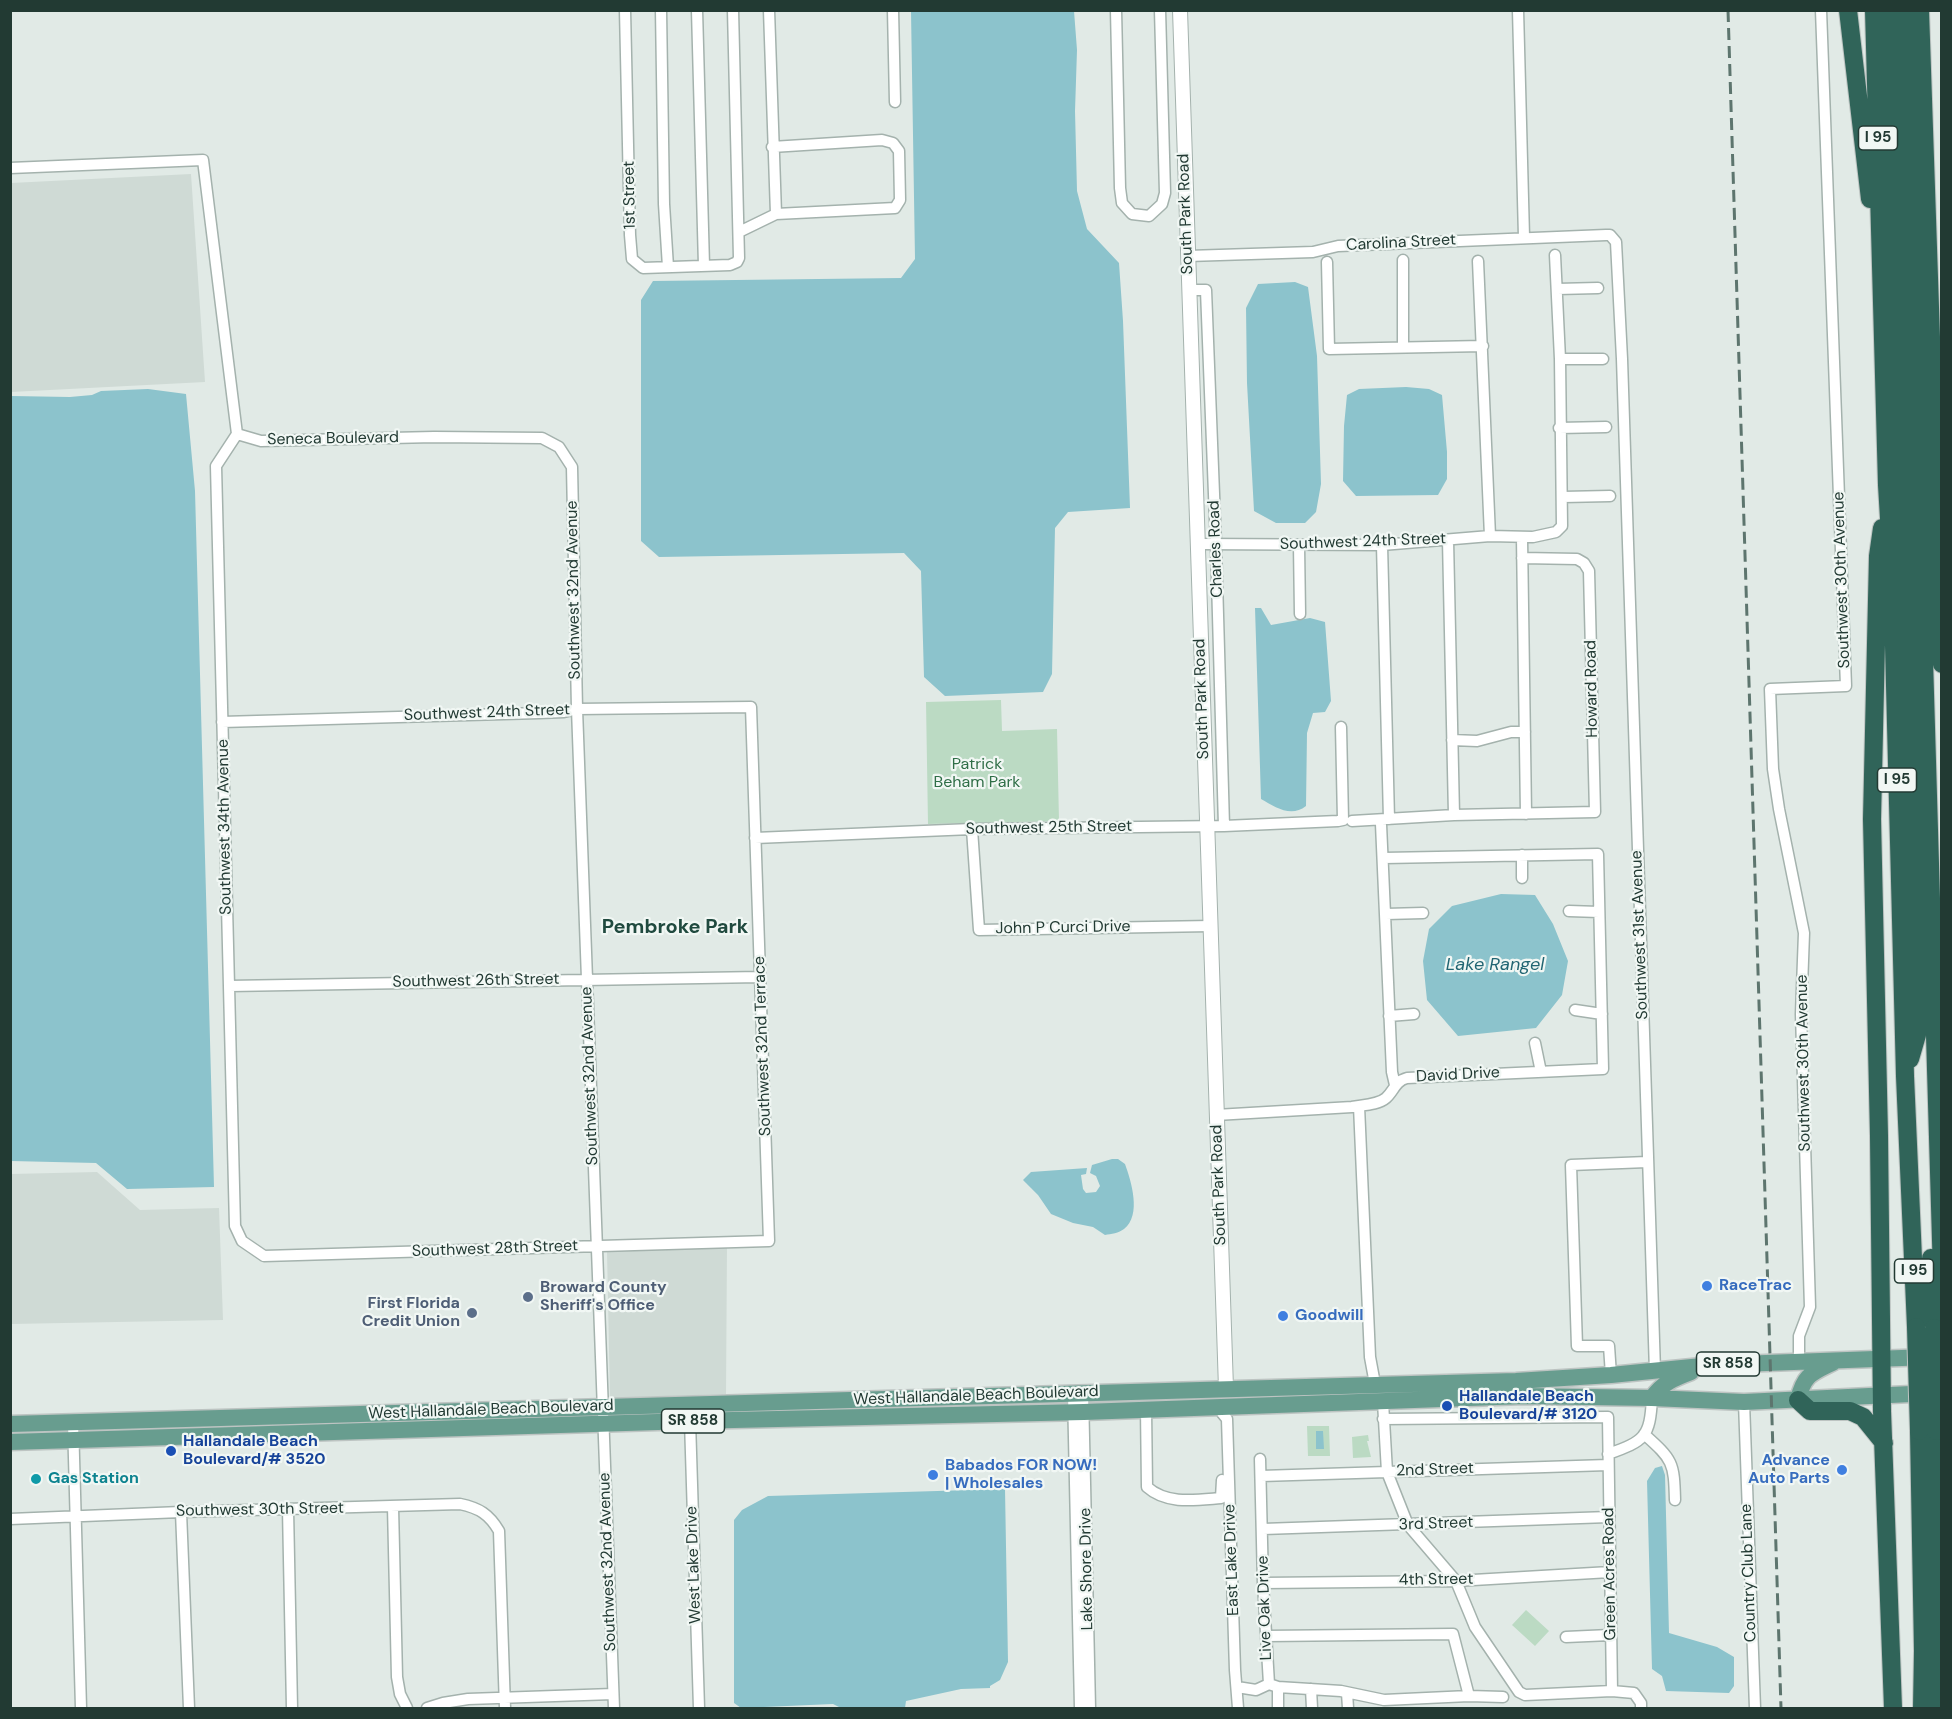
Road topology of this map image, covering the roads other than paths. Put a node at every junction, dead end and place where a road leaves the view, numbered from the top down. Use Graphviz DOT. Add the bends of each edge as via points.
graph roads {
  1 [pos="625,10"];
  2 [pos="661,10"];
  3 [pos="697,10"];
  4 [pos="733,10"];
  5 [pos="769,10"];
  6 [pos="893,10"];
  7 [pos="1116,10"];
  8 [pos="1160,10"];
  9 [pos="1180,10"];
  10 [pos="1518,10"];
  11 [pos="1821,10"];
  12 [pos="1848,10"];
  13 [pos="1874,10"];
  14 [pos="1889,10"];
  15 [pos="1905,10"];
  16 [pos="1920,10"];
  17 [pos="896,102"];
  18 [pos="772,147"];
  19 [pos="10,168"];
  20 [pos="776,214"];
  21 [pos="739,232"];
  22 [pos="1524,237"];
  23 [pos="1614,238"];
  24 [pos="1556,255"];
  25 [pos="1188,256"];
  26 [pos="1403,260"];
  27 [pos="1478,261"];
  28 [pos="1327,262"];
  29 [pos="704,266"];
  30 [pos="1882,266"];
  31 [pos="668,267"];
  32 [pos="1598,288"];
  33 [pos="1557,289"];
  34 [pos="1189,290"];
  35 [pos="1482,346"];
  36 [pos="1403,347"];
  37 [pos="1560,359"];
  38 [pos="1603,359"];
  39 [pos="1606,427"];
  40 [pos="1559,428"];
  41 [pos="237,434"];
  42 [pos="559,447"];
  43 [pos="1887,485"];
  44 [pos="1610,496"];
  45 [pos="1563,497"];
  46 [pos="1941,499"];
  47 [pos="1937,521"];
  48 [pos="1490,536"];
  49 [pos="1522,538"];
  50 [pos="1448,540"];
  51 [pos="1198,544"];
  52 [pos="1216,545"];
  53 [pos="1299,545"];
  54 [pos="1382,545"];
  55 [pos="1522,558"];
  56 [pos="1300,614"];
  57 [pos="1941,664"];
  58 [pos="751,707"];
  59 [pos="577,709"];
  60 [pos="222,722"];
  61 [pos="1341,728"];
  62 [pos="1525,732"];
  63 [pos="1452,740"];
  64 [pos="1913,803"];
  65 [pos="1526,814"];
  66 [pos="1454,815"];
  67 [pos="1348,821"];
  68 [pos="1385,822"];
  69 [pos="1207,826"];
  70 [pos="1224,826"];
  71 [pos="972,830"];
  72 [pos="756,838"];
  73 [pos="1522,855"];
  74 [pos="1384,858"];
  75 [pos="1522,878"];
  76 [pos="1932,881"];
  77 [pos="1569,911"];
  78 [pos="1599,912"];
  79 [pos="1423,913"];
  80 [pos="1386,914"];
  81 [pos="1211,926"];
  82 [pos="760,977"];
  83 [pos="587,979"];
  84 [pos="229,986"];
  85 [pos="1575,1010"];
  86 [pos="1414,1014"];
  87 [pos="1602,1014"];
  88 [pos="1389,1016"];
  89 [pos="1535,1042"];
  90 [pos="1541,1072"];
  91 [pos="1905,1076"];
  92 [pos="1395,1085"];
  93 [pos="1941,1095"];
  94 [pos="1359,1106"];
  95 [pos="1216,1115"];
  96 [pos="1647,1162"];
  97 [pos="235,1226"];
  98 [pos="769,1241"];
  99 [pos="597,1246"];
  100 [pos="1941,1274"];
  101 [pos="1925,1328"];
  102 [pos="1941,1357"];
  103 [pos="1882,1358"];
  104 [pos="1839,1360"];
  105 [pos="1799,1361"];
  106 [pos="1712,1365"];
  107 [pos="1655,1371"];
  108 [pos="1611,1375"];
  109 [pos="1423,1383"];
  110 [pos="1375,1384"];
  111 [pos="1226,1388"];
  112 [pos="1941,1392"];
  113 [pos="1078,1393"];
  114 [pos="1881,1395"];
  115 [pos="999,1396"];
  116 [pos="1604,1398"];
  117 [pos="1652,1398"];
  118 [pos="887,1399"];
  119 [pos="1798,1400"];
  120 [pos="1383,1402"];
  121 [pos="1744,1402"];
  122 [pos="603,1407"];
  123 [pos="1146,1409"];
  124 [pos="1221,1410"];
  125 [pos="463,1411"];
  126 [pos="1079,1412"];
  127 [pos="364,1414"];
  128 [pos="891,1416"];
  129 [pos="782,1419"];
  130 [pos="1383,1419"];
  131 [pos="73,1422"];
  132 [pos="690,1422"];
  133 [pos="10,1424"];
  134 [pos="603,1424"];
  135 [pos="367,1431"];
  136 [pos="1928,1431"];
  137 [pos="1644,1434"];
  138 [pos="261,1435"];
  139 [pos="73,1440"];
  140 [pos="10,1442"];
  141 [pos="1884,1443"];
  142 [pos="1608,1454"];
  143 [pos="1260,1459"];
  144 [pos="1608,1465"];
  145 [pos="1387,1472"];
  146 [pos="1261,1476"];
  147 [pos="1080,1481"];
  148 [pos="1675,1500"];
  149 [pos="393,1507"];
  150 [pos="288,1509"];
  151 [pos="181,1512"];
  152 [pos="1609,1517"];
  153 [pos="76,1518"];
  154 [pos="10,1519"];
  155 [pos="1408,1525"];
  156 [pos="1263,1529"];
  157 [pos="1610,1572"];
  158 [pos="1456,1581"];
  159 [pos="1263,1583"];
  160 [pos="1610,1635"];
  161 [pos="1266,1636"];
  162 [pos="1566,1637"];
  163 [pos="1273,1686"];
  164 [pos="1237,1687"];
  165 [pos="1311,1689"];
  166 [pos="1612,1691"];
  167 [pos="1344,1692"];
  168 [pos="613,1694"];
  169 [pos="1469,1696"];
  170 [pos="1503,1697"];
  171 [pos="505,1703"];
  172 [pos="1384,1704"];
  173 [pos="81,1708"];
  174 [pos="189,1708"];
  175 [pos="292,1708"];
  176 [pos="406,1708"];
  177 [pos="427,1708"];
  178 [pos="614,1708"];
  179 [pos="699,1708"];
  180 [pos="1080,1708"];
  181 [pos="1090,1708"];
  182 [pos="1238,1708"];
  183 [pos="1278,1708"];
  184 [pos="1312,1708"];
  185 [pos="1348,1708"];
  186 [pos="1641,1708"];
  187 [pos="1755,1708"];
  188 [pos="1893,1708"];
  189 [pos="1922,1708"];
  190 [pos="1939,1708"];
  1 -- 31 [label="street, 1st Street" via="632,259 643,268"];
  2 -- 31 [label="street"];
  3 -- 29 [label="street"];
  4 -- 21 [label="street"];
  5 -- 18 [label="street"];
  6 -- 17 [label="street"];
  7 -- 8 [label="street" via="1122,203 1132,214 1149,216 1162,204 1165,194"];
  9 -- 25 [label="street, South Park Road"];
  10 -- 22 [label="street"];
  11 -- 105 [label="street, Southwest 30th Avenue" via="1846,686 1770,689 1773,769 1804,933 1802,1014 1809,1307 1799,1336"];
  12 -- 30 [label="highway" via="1868,186"];
  13 -- 30 [label="highway, I 95"];
  14 -- 64 [label="highway"];
  15 -- 76 [label="highway"];
  16 -- 47 [label="highway"];
  18 -- 20 [label="street"];
  18 -- 20 [label="street" via="882,140 893,143 898,151 900,200 895,208"];
  19 -- 41 [label="street" via="202,160"];
  20 -- 21 [label="street"];
  21 -- 29 [label="street, 1st Street" via="739,258 734,264"];
  22 -- 23 [label="street, Carolina Street"];
  22 -- 25 [label="street, Carolina Street" via="1338,246 1313,252"];
  23 -- 96 [label="street, Southwest 31st Avenue" via="1618,246"];
  24 -- 33 [label="street"];
  25 -- 34 [label="street, South Park Road"];
  26 -- 36 [label="street"];
  27 -- 35 [label="street"];
  28 -- 36 [label="street" via="1329,349"];
  29 -- 31 [label="street, 1st Street"];
  30 -- 43 [label="highway, I 95"];
  32 -- 33 [label="street"];
  33 -- 37 [label="street"];
  34 -- 51 [label="street, South Park Road"];
  34 -- 52 [label="street, Charles Road" via="1206,290"];
  35 -- 36 [label="street"];
  35 -- 48 [label="street"];
  37 -- 38 [label="street"];
  37 -- 40 [label="street"];
  39 -- 40 [label="street"];
  40 -- 45 [label="street"];
  41 -- 42 [label="street, Seneca Boulevard" via="261,441 434,436 542,438"];
  41 -- 60 [label="street, Southwest 34th Avenue" via="216,466"];
  42 -- 59 [label="street, Southwest 32nd Avenue" via="572,467"];
  43 -- 91 [label="highway, I 95"];
  43 -- 103 [label="highway" via="1878,556 1872,819"];
  44 -- 45 [label="street"];
  45 -- 49 [label="street, Southwest 24th Street" via="1562,526 1556,532"];
  46 -- 47 [label="highway"];
  47 -- 57 [label="highway"];
  48 -- 49 [label="street, Southwest 24th Street"];
  48 -- 50 [label="street, Southwest 24th Street"];
  49 -- 55 [label="street"];
  50 -- 54 [label="street, Southwest 24th Street"];
  50 -- 63 [label="street"];
  51 -- 52 [label="street, Southwest 24th Street"];
  51 -- 69 [label="street, South Park Road"];
  52 -- 53 [label="street, Southwest 24th Street"];
  52 -- 70 [label="street, Charles Road"];
  53 -- 54 [label="street, Southwest 24th Street"];
  53 -- 56 [label="street"];
  54 -- 68 [label="street"];
  55 -- 62 [label="street"];
  55 -- 65 [label="street, Howard Road" via="1576,559 1589,571 1595,812"];
  58 -- 59 [label="street, Southwest 24th Street"];
  58 -- 72 [label="street, Southwest 32nd Terrace"];
  59 -- 60 [label="street, Southwest 24th Street"];
  59 -- 83 [label="street, Southwest 32nd Avenue"];
  60 -- 84 [label="street, Southwest 34th Avenue"];
  61 -- 67 [label="street"];
  62 -- 63 [label="street" via="1477,741"];
  62 -- 65 [label="street"];
  63 -- 66 [label="street"];
  64 -- 91 [label="highway" via="1917,1035"];
  64 -- 101 [label="highway"];
  65 -- 66 [label="street, Southwest 25th Street"];
  66 -- 68 [label="street, Southwest 25th Street"];
  67 -- 68 [label="street, Southwest 25th Street"];
  67 -- 70 [label="street, Southwest 25th Street"];
  68 -- 74 [label="street"];
  69 -- 70 [label="street, Southwest 25th Street"];
  69 -- 71 [label="street, Southwest 25th Street"];
  69 -- 81 [label="street, South Park Road"];
  71 -- 72 [label="street, Southwest 25th Street"];
  71 -- 81 [label="street, John P Curci Drive" via="979,930"];
  72 -- 82 [label="street, Southwest 32nd Terrace"];
  73 -- 74 [label="street"];
  73 -- 75 [label="street"];
  73 -- 78 [label="street" via="1598,854"];
  74 -- 80 [label="street"];
  76 -- 93 [label="highway"];
  76 -- 100 [label="highway"];
  77 -- 78 [label="street"];
  78 -- 87 [label="street"];
  79 -- 80 [label="street"];
  80 -- 88 [label="street"];
  81 -- 95 [label="street, South Park Road"];
  82 -- 83 [label="street, Southwest 26th Street"];
  82 -- 98 [label="street, Southwest 32nd Terrace"];
  83 -- 84 [label="street, Southwest 26th Street"];
  83 -- 99 [label="street, Southwest 32nd Avenue"];
  84 -- 97 [label="street, Southwest 34th Avenue"];
  85 -- 87 [label="street"];
  86 -- 88 [label="street"];
  87 -- 90 [label="street, David Drive" via="1603,1069"];
  88 -- 92 [label="street"];
  89 -- 90 [label="street"];
  90 -- 92 [label="street, David Drive" via="1407,1078"];
  91 -- 101 [label="highway, I 95"];
  92 -- 94 [label="street, David Drive" via="1387,1097"];
  94 -- 95 [label="street, David Drive"];
  94 -- 110 [label="street" via="1370,1357"];
  95 -- 111 [label="street, South Park Road"];
  96 -- 107 [label="street, Southwest 31st Avenue"];
  96 -- 108 [label="street" via="1571,1165 1576,1347 1609,1346"];
  97 -- 99 [label="street, Southwest 28th Street" via="242,1241 264,1256"];
  98 -- 99 [label="street, Southwest 28th Street"];
  99 -- 122 [label="street, Southwest 32nd Avenue"];
  101 -- 136 [label="highway, I 95, bridge"];
  102 -- 103 [label="main road, West Hallandale Beach Boulevard / SR 858"];
  103 -- 104 [label="main road, West Hallandale Beach Boulevard / SR 858"];
  103 -- 114 [label="highway"];
  104 -- 105 [label="main road, West Hallandale Beach Boulevard / SR 858"];
  104 -- 119 [label="main road" via="1806,1378"];
  105 -- 106 [label="main road, West Hallandale Beach Boulevard / SR 858"];
  106 -- 107 [label="main road, West Hallandale Beach Boulevard / SR 858"];
  106 -- 117 [label="main road" via="1674,1378"];
  107 -- 108 [label="main road, West Hallandale Beach Boulevard / SR 858"];
  107 -- 116 [label="main road" via="1640,1387"];
  108 -- 109 [label="main road, West Hallandale Beach Boulevard / SR 858"];
  109 -- 110 [label="main road, West Hallandale Beach Boulevard / SR 858"];
  109 -- 120 [label="main road" via="1392,1392"];
  110 -- 111 [label="main road, West Hallandale Beach Boulevard / SR 858"];
  111 -- 113 [label="main road, West Hallandale Beach Boulevard / SR 858"];
  111 -- 124 [label="street"];
  112 -- 114 [label="main road, West Hallandale Beach Boulevard / SR 858"];
  113 -- 115 [label="main road, West Hallandale Beach Boulevard / SR 858"];
  113 -- 126 [label="street, Lake Shore Drive"];
  114 -- 119 [label="main road, West Hallandale Beach Boulevard / SR 858"];
  114 -- 141 [label="highway"];
  115 -- 118 [label="main road, West Hallandale Beach Boulevard / SR 858"];
  115 -- 128 [label="main road" via="981,1404 910,1406"];
  116 -- 117 [label="main road, West Hallandale Beach Boulevard / SR 858"];
  116 -- 120 [label="main road, West Hallandale Beach Boulevard / SR 858" via="1524,1396"];
  117 -- 121 [label="main road, West Hallandale Beach Boulevard / SR 858"];
  117 -- 137 [label="street" via="1650,1422"];
  118 -- 122 [label="main road, West Hallandale Beach Boulevard / SR 858"];
  118 -- 129 [label="main road" via="873,1410 803,1411"];
  119 -- 121 [label="main road, West Hallandale Beach Boulevard / SR 858"];
  119 -- 141 [label="highway" via="1810,1411 1850,1411 1863,1417"];
  120 -- 124 [label="main road, West Hallandale Beach Boulevard / SR 858"];
  120 -- 130 [label="street"];
  121 -- 187 [label="street, Country Club Lane"];
  122 -- 125 [label="main road, West Hallandale Beach Boulevard / SR 858"];
  122 -- 134 [label="street, Southwest 32nd Avenue"];
  123 -- 124 [label="main road, West Hallandale Beach Boulevard / SR 858"];
  123 -- 124 [label="street" via="1147,1487 1154,1494 1179,1500 1221,1498"];
  123 -- 126 [label="main road, West Hallandale Beach Boulevard / SR 858"];
  124 -- 164 [label="street, East Lake Drive" via="1227,1419"];
  125 -- 127 [label="main road, West Hallandale Beach Boulevard / SR 858"];
  125 -- 135 [label="main road" via="444,1420 383,1422"];
  126 -- 128 [label="main road, West Hallandale Beach Boulevard / SR 858"];
  126 -- 147 [label="street, Lake Shore Drive"];
  127 -- 131 [label="main road, West Hallandale Beach Boulevard / SR 858"];
  127 -- 138 [label="main road" via="342,1425 279,1427"];
  128 -- 129 [label="main road, West Hallandale Beach Boulevard / SR 858"];
  129 -- 132 [label="main road, West Hallandale Beach Boulevard / SR 858"];
  130 -- 142 [label="street, Green Acres Road" via="1608,1417"];
  130 -- 145 [label="street"];
  131 -- 133 [label="main road, West Hallandale Beach Boulevard / SR 858"];
  131 -- 139 [label="street"];
  132 -- 134 [label="main road, West Hallandale Beach Boulevard / SR 858"];
  132 -- 179 [label="street, West Lake Drive"];
  134 -- 135 [label="main road, West Hallandale Beach Boulevard / SR 858"];
  134 -- 168 [label="street, Southwest 32nd Avenue"];
  135 -- 138 [label="main road, West Hallandale Beach Boulevard / SR 858"];
  136 -- 189 [label="highway, I 95"];
  136 -- 190 [label="highway" via="1940,1651"];
  137 -- 142 [label="street" via="1632,1446"];
  137 -- 148 [label="street" via="1665,1453 1674,1468"];
  138 -- 139 [label="main road, West Hallandale Beach Boulevard / SR 858"];
  139 -- 140 [label="main road, West Hallandale Beach Boulevard / SR 858"];
  139 -- 153 [label="street"];
  141 -- 188 [label="highway"];
  142 -- 144 [label="street, Green Acres Road"];
  143 -- 146 [label="street, Live Oak Drive"];
  144 -- 145 [label="street, 2nd Street"];
  144 -- 152 [label="street, Green Acres Road"];
  145 -- 146 [label="street, 2nd Street"];
  145 -- 155 [label="street"];
  146 -- 156 [label="street, Live Oak Drive"];
  147 -- 180 [label="street, Lake Shore Drive"];
  147 -- 181 [label="street, Lake Shore Drive"];
  149 -- 150 [label="street, Southwest 30th Street"];
  149 -- 171 [label="street, Southwest 30th Street" via="470,1506 482,1510 499,1531"];
  149 -- 176 [label="street" via="397,1677"];
  150 -- 151 [label="street, Southwest 30th Street"];
  150 -- 175 [label="street"];
  151 -- 153 [label="street, Southwest 30th Street"];
  151 -- 174 [label="street"];
  152 -- 155 [label="street, 3rd Street"];
  152 -- 157 [label="street, Green Acres Road"];
  153 -- 154 [label="street, Southwest 30th Street"];
  153 -- 173 [label="street"];
  155 -- 156 [label="street, 3rd Street"];
  155 -- 158 [label="street"];
  156 -- 159 [label="street, Live Oak Drive"];
  157 -- 158 [label="street, 4th Street"];
  157 -- 160 [label="street, Green Acres Road"];
  158 -- 159 [label="street, 4th Street"];
  158 -- 166 [label="street" via="1475,1627 1519,1692 1525,1695"];
  159 -- 161 [label="street, Live Oak Drive"];
  160 -- 162 [label="street"];
  160 -- 166 [label="street, Green Acres Road"];
  161 -- 163 [label="street, Live Oak Drive"];
  161 -- 169 [label="street" via="1453,1634"];
  163 -- 164 [label="street" via="1256,1690"];
  163 -- 165 [label="street"];
  163 -- 183 [label="street, Live Oak Drive"];
  164 -- 182 [label="street, East Lake Drive"];
  165 -- 167 [label="street"];
  165 -- 184 [label="street"];
  166 -- 186 [label="street" via="1634,1693"];
  167 -- 172 [label="street"];
  167 -- 185 [label="street"];
  168 -- 171 [label="street"];
  168 -- 178 [label="street, Southwest 32nd Avenue"];
  169 -- 170 [label="street"];
  169 -- 172 [label="street"];
  171 -- 177 [label="street" via="468,1699"];
}
